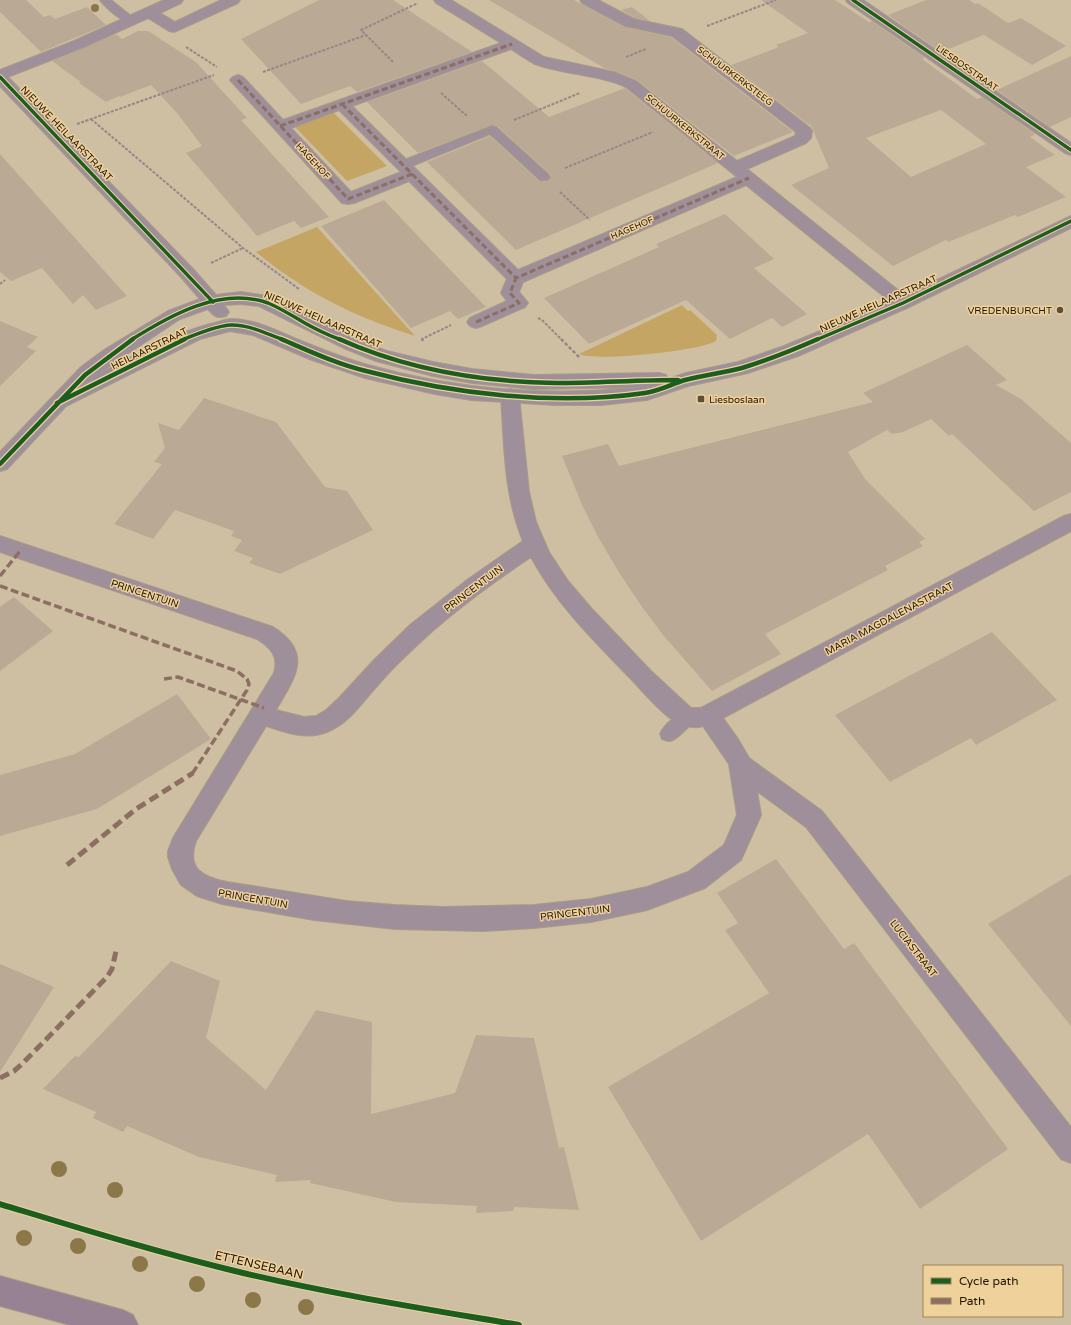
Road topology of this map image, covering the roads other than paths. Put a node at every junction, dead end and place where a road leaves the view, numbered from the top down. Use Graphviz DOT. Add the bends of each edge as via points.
graph roads {
  1 [pos="105,0"];
  2 [pos="176,0"];
  3 [pos="233,0"];
  4 [pos="441,0"];
  5 [pos="587,0"];
  6 [pos="854,0"];
  7 [pos="149,12"];
  8 [pos="131,20"];
  9 [pos="512,44"];
  10 [pos="0,76"];
  11 [pos="238,80"];
  12 [pos="342,104"];
  13 [pos="280,126"];
  14 [pos="1071,150"];
  15 [pos="407,169"];
  16 [pos="742,173"];
  17 [pos="544,177"];
  18 [pos="1071,221"];
  19 [pos="516,278"];
  20 [pos="213,302"];
  21 [pos="903,303"];
  22 [pos="476,322"];
  23 [pos="230,325"];
  24 [pos="511,388"];
  25 [pos="57,403"];
  26 [pos="0,464"];
  27 [pos="1071,522"];
  28 [pos="0,544"];
  29 [pos="534,544"];
  30 [pos="261,714"];
  31 [pos="698,716"];
  32 [pos="668,734"];
  33 [pos="740,765"];
  34 [pos="1071,1149"];
  35 [pos="0,1291"];
  36 [pos="123,1325"];
  1 -- 8 [label="lane"];
  2 -- 7 [label="street"];
  3 -- 7 [label="street" via="174,28"];
  4 -- 9 [label="street, SCHUURKERKSTRAAT"];
  5 -- 16 [label="street, SCHUURKERKSTEEG" via="630,23 677,32 804,131 803,138"];
  6 -- 14 [label="street, LIESBOSSTRAAT"];
  7 -- 8 [label="street"];
  8 -- 10 [label="street" via="80,44"];
  9 -- 12 [label="street"];
  9 -- 16 [label="street, SCHUURKERKSTRAAT" via="529,56 549,64 619,78 642,92"];
  10 -- 20 [label="street, NIEUWE HEILAARSTRAAT"];
  11 -- 13 [label="street, HAGEHOF"];
  12 -- 13 [label="street"];
  12 -- 15 [label="street"];
  13 -- 15 [label="street, HAGEHOF" via="348,199"];
  15 -- 17 [label="lane" via="492,129"];
  15 -- 19 [label="street"];
  16 -- 19 [label="street, HAGEHOF" via="609,238"];
  16 -- 21 [label="street, SCHUURKERKSTRAAT"];
  18 -- 21 [label="street, NIEUWE HEILAARSTRAAT"];
  19 -- 22 [label="street" via="510,293 519,303"];
  20 -- 23 [label="street, NIEUWE HEILAARSTRAAT"];
  20 -- 24 [label="street, NIEUWE HEILAARSTRAAT" via="241,298 262,300 352,345 383,356"];
  20 -- 25 [label="street, HEILAARSTRAAT" via="174,315 117,350 88,372"];
  21 -- 24 [label="street, NIEUWE HEILAARSTRAAT" via="767,360 686,380 647,393 601,398"];
  23 -- 24 [label="street, NIEUWE HEILAARSTRAAT" via="256,329 325,358 394,379 471,393"];
  23 -- 25 [label="street, HEILAARSTRAAT" via="194,335"];
  24 -- 29 [label="street, PRINCENTUIN" via="521,501"];
  25 -- 26 [label="street, HEILAARSTRAAT"];
  27 -- 31 [label="street, MARIA MAGDALENASTRAAT"];
  28 -- 30 [label="street, PRINCENTUIN" via="272,637 286,654 287,668"];
  29 -- 30 [label="street, PRINCENTUIN" via="491,572 417,632 330,720 318,725 296,726"];
  29 -- 31 [label="street, PRINCENTUIN" via="545,565 588,620 682,715"];
  30 -- 33 [label="street, PRINCENTUIN" via="185,838 180,853 184,869 194,882 211,890 298,906 371,915 443,920 540,916 609,908 646,900 676,888 705,876 728,858 742,838 750,808 747,786"];
  31 -- 32 [label="lane"];
  31 -- 33 [label="street, PRINCENTUIN" via="725,739"];
  33 -- 34 [label="street, LUCIASTRAAT" via="814,819"];
  35 -- 36 [label="main road"];
}
